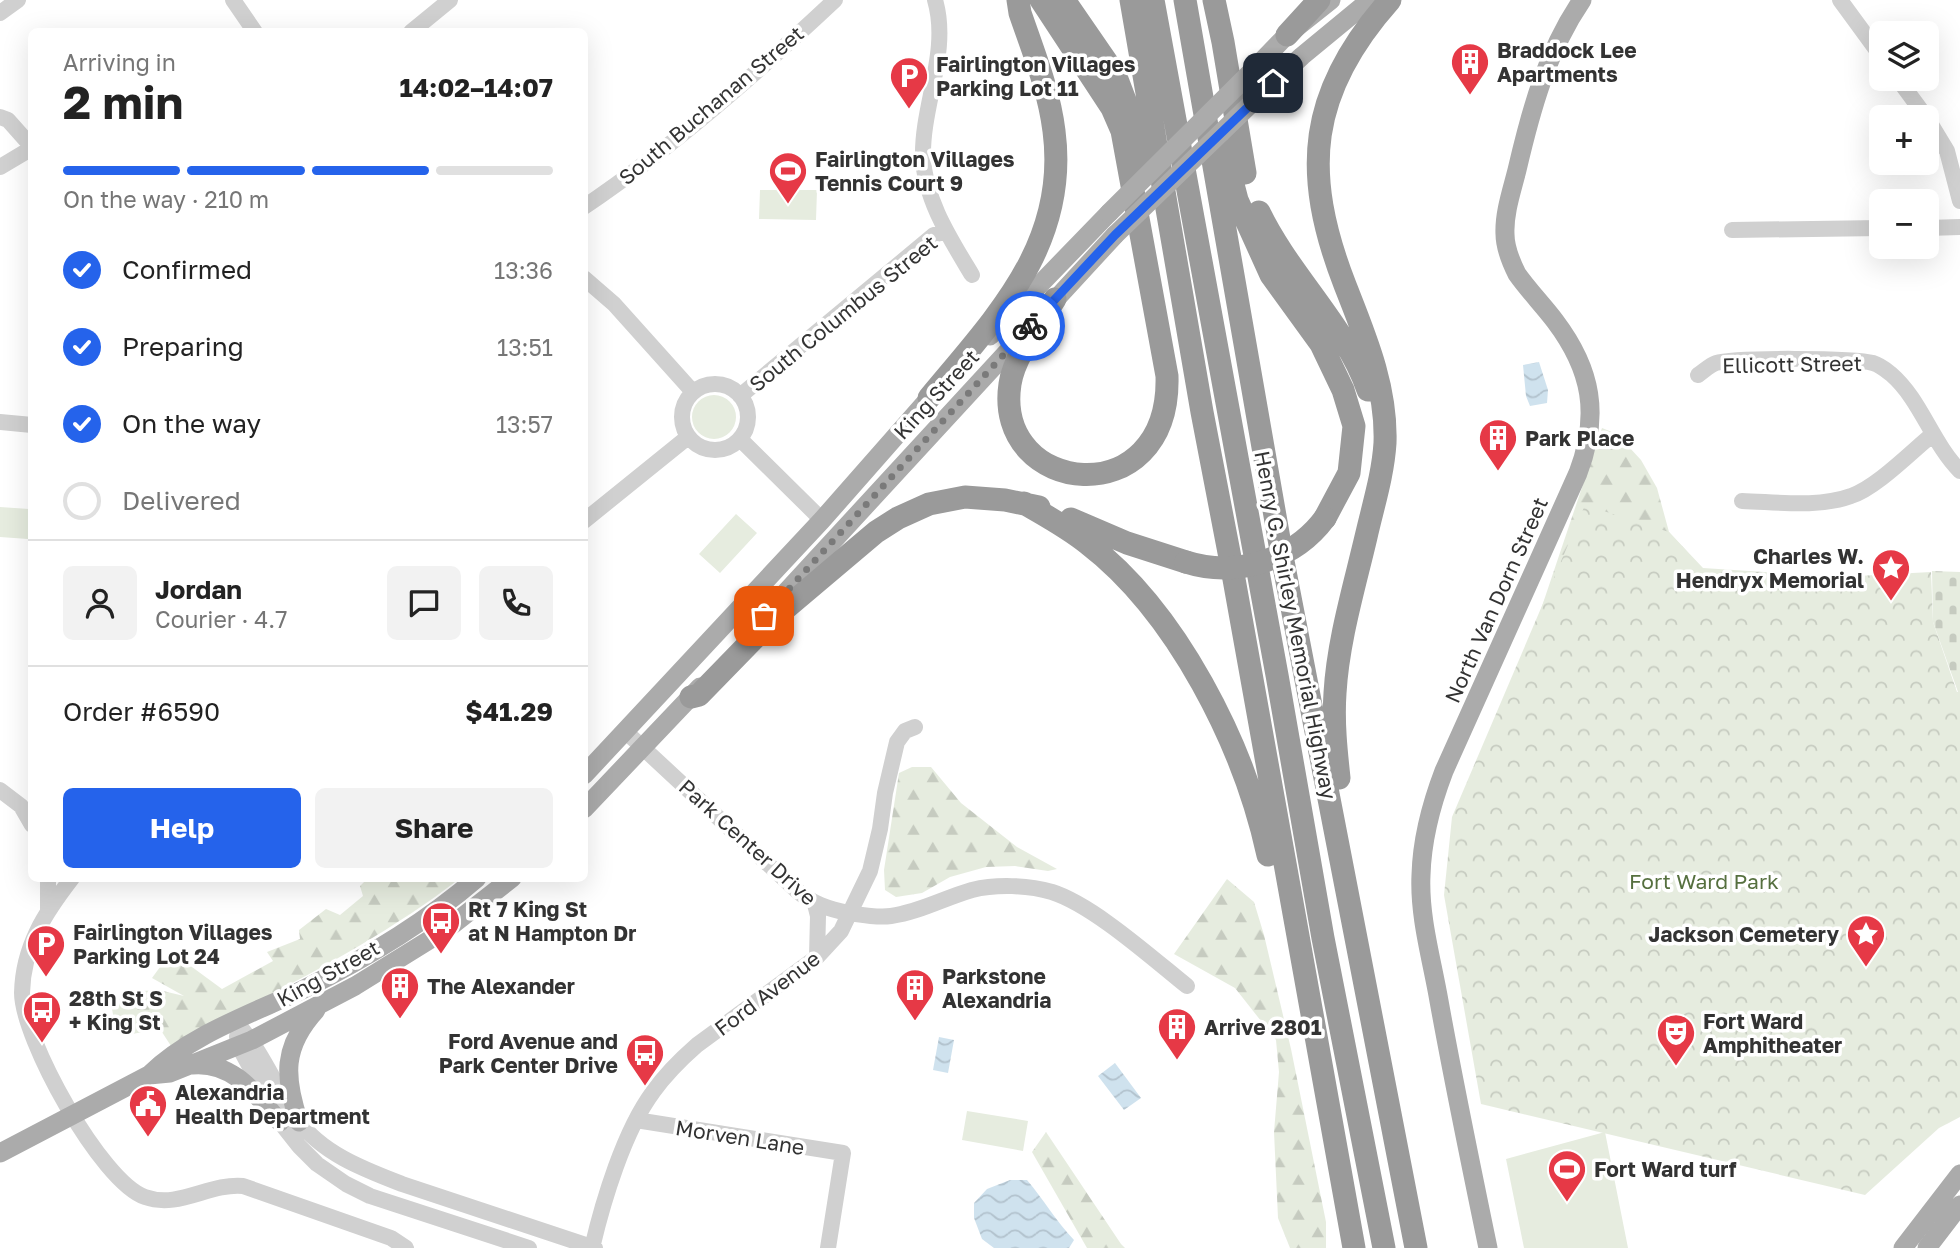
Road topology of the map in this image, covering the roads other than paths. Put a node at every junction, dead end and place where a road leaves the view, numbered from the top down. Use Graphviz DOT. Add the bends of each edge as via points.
graph roads {
  1 [pos="18,0"];
  2 [pos="233,0"];
  3 [pos="450,0"];
  4 [pos="835,0"];
  5 [pos="935,0"];
  6 [pos="1018,0"];
  7 [pos="1041,0"];
  8 [pos="1064,0"];
  9 [pos="1131,0"];
  10 [pos="1153,0"];
  11 [pos="1214,0"];
  12 [pos="1319,0"];
  13 [pos="1331,0"];
  14 [pos="1370,0"];
  15 [pos="1390,0"];
  16 [pos="1582,0"];
  17 [pos="1840,0"];
  18 [pos="1187,11"];
  19 [pos="0,13"];
  20 [pos="252,28"];
  21 [pos="416,28"];
  22 [pos="1287,35"];
  23 [pos="1869,40"];
  24 [pos="0,117"];
  25 [pos="1939,138"];
  26 [pos="28,143"];
  27 [pos="28,150"];
  28 [pos="0,167"];
  29 [pos="1960,201"];
  30 [pos="588,204"];
  31 [pos="1869,228"];
  32 [pos="1939,228"];
  33 [pos="1960,228"];
  34 [pos="1732,230"];
  35 [pos="946,231"];
  36 [pos="972,275"];
  37 [pos="588,281"];
  38 [pos="1055,299"];
  39 [pos="1698,375"];
  40 [pos="693,392"];
  41 [pos="740,396"];
  42 [pos="929,398"];
  43 [pos="1202,412"];
  44 [pos="0,422"];
  45 [pos="28,425"];
  46 [pos="1933,434"];
  47 [pos="688,437"];
  48 [pos="740,439"];
  49 [pos="1960,471"];
  50 [pos="1380,476"];
  51 [pos="1742,501"];
  52 [pos="1024,503"];
  53 [pos="588,518"];
  54 [pos="822,520"];
  55 [pos="691,697"];
  56 [pos="915,727"];
  57 [pos="626,732"];
  58 [pos="643,748"];
  59 [pos="588,771"];
  60 [pos="0,790"];
  61 [pos="27,806"];
  62 [pos="588,806"];
  63 [pos="48,882"];
  64 [pos="69,882"];
  65 [pos="472,882"];
  66 [pos="507,882"];
  67 [pos="815,904"];
  68 [pos="48,909"];
  69 [pos="850,913"];
  70 [pos="817,957"];
  71 [pos="1187,986"];
  72 [pos="323,1003"];
  73 [pos="1370,1014"];
  74 [pos="235,1021"];
  75 [pos="245,1042"];
  76 [pos="187,1065"];
  77 [pos="149,1075"];
  78 [pos="73,1114"];
  79 [pos="636,1120"];
  80 [pos="290,1122"];
  81 [pos="1333,1140"];
  82 [pos="0,1153"];
  83 [pos="1960,1174"];
  84 [pos="1960,1205"];
  85 [pos="405,1248"];
  86 [pos="529,1248"];
  87 [pos="593,1248"];
  88 [pos="828,1248"];
  89 [pos="1353,1248"];
  90 [pos="1384,1248"];
  91 [pos="1416,1248"];
  92 [pos="1488,1248"];
  93 [pos="1903,1248"];
  94 [pos="1927,1248"];
  1 -- 19 [label="street"];
  2 -- 20 [label="street"];
  3 -- 21 [label="street"];
  4 -- 30 [label="street, South Buchanan Street" via="641,167"];
  5 -- 35 [label="street" via="938,49 923,159"];
  6 -- 42 [label="highway" via="1054,129 1056,180 1050,213 1038,250 1016,289"];
  7 -- 38 [label="highway" via="1112,108 1122,131 1167,376 1166,407 1151,441 1129,463 1102,475 1074,475 1037,458 1018,437 1011,418 1013,372"];
  8 -- 43 [label="highway" via="1115,74 1139,137 1156,229"];
  9 -- 43 [label="highway"];
  10 -- 90 [label="highway" via="1323,938"];
  11 -- 50 [label="highway" via="1241,160 1254,201 1271,237 1348,345 1363,376 1373,404"];
  12 -- 22 [label="highway"];
  13 -- 22 [label="main road, King Street"];
  14 -- 38 [label="main road, King Street, bridge" via="1258,97"];
  15 -- 50 [label="highway" via="1361,34 1334,85 1318,166 1323,217 1381,392 1385,428"];
  16 -- 92 [label="main road, North Van Dorn Street" via="1542,80 1504,232 1517,274 1572,346 1583,368 1590,402 1588,444 1444,771 1426,827 1422,860 1425,924"];
  17 -- 23 [label="street"];
  18 -- 52 [label="highway, bridge" via="1237,200 1271,275 1321,344 1343,390 1354,426 1349,473 1312,535 1282,555 1245,567 1204,568"];
  18 -- 73 [label="highway, Henry G. Shirley Memorial Highway" via="1282,556"];
  22 -- 42 [label="main road, King Street, bridge"];
  24 -- 26 [label="street"];
  25 -- 29 [label="street" via="1947,151"];
  27 -- 28 [label="street"];
  31 -- 34 [label="street"];
  32 -- 33 [label="street"];
  35 -- 36 [label="street"];
  35 -- 41 [label="street, South Columbus Street" via="933,235"];
  37 -- 40 [label="street"];
  38 -- 55 [label="main road, King Street"];
  39 -- 46 [label="street, Ellicott Street" via="1716,363 1746,361 1856,360 1877,364 1895,377"];
  40 -- 41 [label="street" via="718,384"];
  40 -- 47 [label="street" via="682,414"];
  41 -- 48 [label="street" via="748,418"];
  42 -- 54 [label="main road, King Street"];
  43 -- 81 [label="highway"];
  44 -- 45 [label="street"];
  46 -- 49 [label="street, Ellicott Street"];
  46 -- 51 [label="street" via="1851,496 1802,503"];
  47 -- 48 [label="street" via="714,450"];
  47 -- 53 [label="street"];
  48 -- 54 [label="street"];
  50 -- 73 [label="highway" via="1338,668 1334,734"];
  52 -- 55 [label="highway" via="965,497 929,504 898,518 772,619 699,695"];
  52 -- 81 [label="highway" via="1089,544 1141,596 1204,684 1245,777 1263,834"];
  54 -- 57 [label="main road, King Street"];
  55 -- 58 [label="main road, King Street"];
  56 -- 69 [label="street, Ford Avenue" via="897,742 874,856"];
  57 -- 58 [label="street, Park Center Drive"];
  57 -- 59 [label="main road, King Street"];
  58 -- 62 [label="main road, King Street"];
  58 -- 67 [label="street, Park Center Drive"];
  60 -- 61 [label="street"];
  63 -- 68 [label="street"];
  64 -- 68 [label="street"];
  65 -- 74 [label="main road, King Street" via="380,947"];
  66 -- 72 [label="main road, King Street" via="447,929"];
  67 -- 69 [label="street, Park Center Drive"];
  67 -- 70 [label="street"];
  68 -- 78 [label="street" via="26,960 23,1007 37,1048"];
  69 -- 70 [label="street, Ford Avenue" via="841,931"];
  69 -- 71 [label="street, Park Center Drive" via="889,917 986,888 1053,892 1084,909"];
  70 -- 79 [label="street, Ford Avenue" via="680,1061 654,1090"];
  72 -- 75 [label="main road, King Street"];
  72 -- 80 [label="main road" via="304,1023 291,1054"];
  73 -- 91 [label="highway, Henry G. Shirley Memorial Highway"];
  74 -- 75 [label="street"];
  74 -- 77 [label="main road, King Street" via="166,1058"];
  75 -- 76 [label="main road, King Street"];
  75 -- 80 [label="street"];
  76 -- 77 [label="main road, King Street"];
  76 -- 80 [label="main road" via="214,1067 242,1079"];
  77 -- 78 [label="main road, King Street"];
  78 -- 82 [label="main road, King Street"];
  78 -- 85 [label="street" via="108,1167 124,1186 142,1196 175,1200 221,1186 243,1186 382,1234"];
  79 -- 87 [label="street, Ford Avenue"];
  79 -- 88 [label="street, Morven Lane" via="843,1153"];
  80 -- 86 [label="street" via="317,1164 358,1190"];
  80 -- 87 [label="street" via="327,1149 375,1174"];
  81 -- 89 [label="highway"];
  83 -- 93 [label="main road"];
  84 -- 94 [label="main road"];
}
